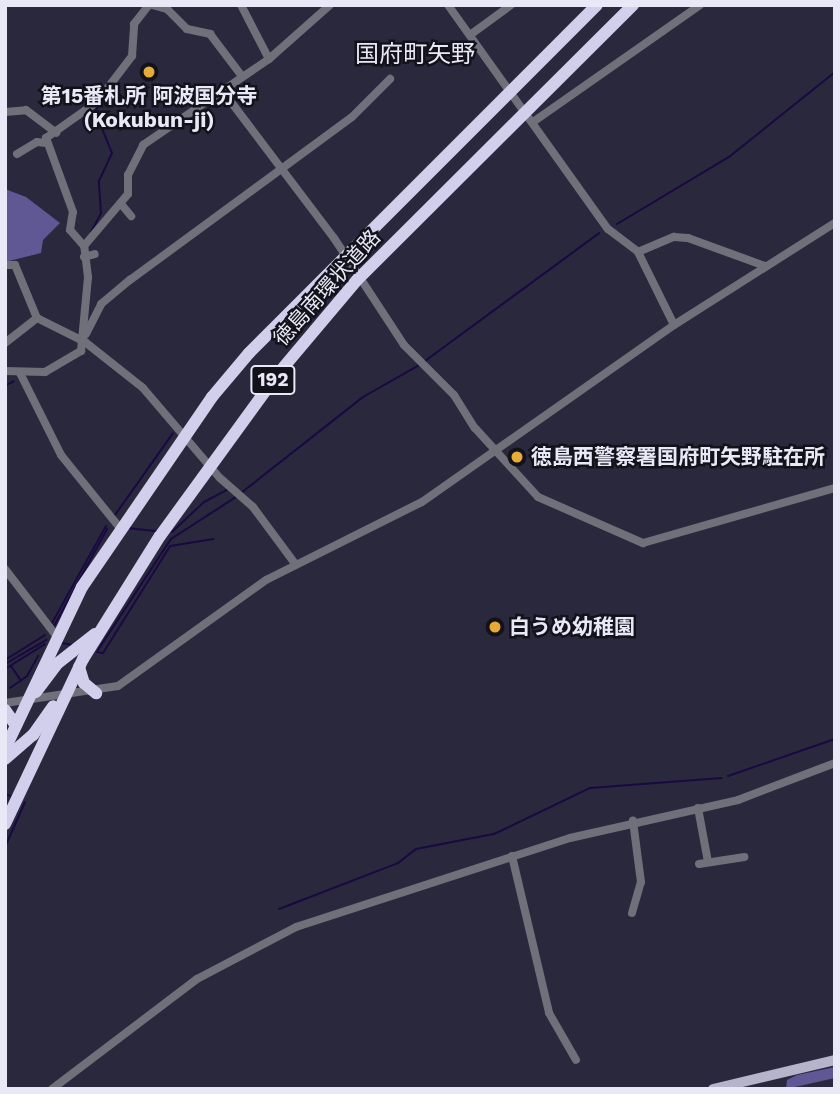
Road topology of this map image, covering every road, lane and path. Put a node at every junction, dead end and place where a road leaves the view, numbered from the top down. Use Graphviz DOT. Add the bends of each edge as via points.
graph roads {
  1 [pos="241,5"];
  2 [pos="330,5"];
  3 [pos="448,5"];
  4 [pos="510,5"];
  5 [pos="597,5"];
  6 [pos="633,5"];
  7 [pos="700,5"];
  8 [pos="152,6"];
  9 [pos="470,35"];
  10 [pos="269,59"];
  11 [pos="241,75"];
  12 [pos="390,79"];
  13 [pos="222,90"];
  14 [pos="510,90"];
  15 [pos="5,111"];
  16 [pos="529,116"];
  17 [pos="56,134"];
  18 [pos="46,143"];
  19 [pos="17,154"];
  20 [pos="281,169"];
  21 [pos="121,204"];
  22 [pos="131,216"];
  23 [pos="835,223"];
  24 [pos="84,246"];
  25 [pos="638,252"];
  26 [pos="95,254"];
  27 [pos="345,256"];
  28 [pos="85,257"];
  29 [pos="5,265"];
  30 [pos="765,266"];
  31 [pos="357,279"];
  32 [pos="37,318"];
  33 [pos="674,325"];
  34 [pos="85,338"];
  35 [pos="5,343"];
  36 [pos="5,371"];
  37 [pos="20,373"];
  38 [pos="182,436"];
  39 [pos="495,452"];
  40 [pos="210,467"];
  41 [pos="835,488"];
  42 [pos="119,527"];
  43 [pos="296,565"];
  44 [pos="5,569"];
  45 [pos="103,627"];
  46 [pos="58,638"];
  47 [pos="79,667"];
  48 [pos="96,693"];
  49 [pos="63,697"];
  50 [pos="29,699"];
  51 [pos="5,703"];
  52 [pos="5,710"];
  53 [pos="16,726"];
  54 [pos="5,749"];
  55 [pos="5,759"];
  56 [pos="834,766"];
  57 [pos="698,808"];
  58 [pos="632,821"];
  59 [pos="5,824"];
  60 [pos="512,856"];
  61 [pos="744,857"];
  62 [pos="632,913"];
  63 [pos="576,1060"];
  64 [pos="835,1060"];
  65 [pos="52,1089"];
  66 [pos="713,1089"];
  1 -- 10 [label="street"];
  2 -- 10 [label="street"];
  3 -- 9 [label="street"];
  4 -- 9 [label="street"];
  5 -- 14 [label="highway, 徳島南環状道路 / 192"];
  6 -- 16 [label="highway, 徳島南環状道路 / 192"];
  7 -- 16 [label="street"];
  8 -- 11 [label="street" via="167,9 187,29 210,34"];
  8 -- 17 [label="street" via="134,24 129,61 97,103"];
  9 -- 14 [label="street"];
  10 -- 11 [label="street"];
  11 -- 13 [label="street"];
  12 -- 20 [label="street" via="352,117"];
  13 -- 20 [label="street"];
  13 -- 21 [label="street" via="143,145"];
  14 -- 16 [label="street"];
  14 -- 27 [label="highway, 徳島南環状道路 / 192"];
  15 -- 17 [label="street" via="26,110"];
  16 -- 25 [label="street" via="596,215"];
  16 -- 31 [label="highway, 徳島南環状道路 / 192"];
  17 -- 18 [label="street"];
  18 -- 19 [label="street" via="37,142"];
  18 -- 24 [label="street" via="73,212 70,230"];
  20 -- 27 [label="street"];
  20 -- 34 [label="street" via="101,304"];
  21 -- 22 [label="street"];
  21 -- 24 [label="street"];
  23 -- 30 [label="street"];
  24 -- 28 [label="street"];
  25 -- 30 [label="street" via="674,237 688,238"];
  25 -- 33 [label="street"];
  26 -- 28 [label="street"];
  27 -- 31 [label="street"];
  27 -- 38 [label="highway, 徳島南環状道路 / 192" via="250,353"];
  28 -- 34 [label="street"];
  29 -- 32 [label="street" via="15,265"];
  30 -- 33 [label="street"];
  31 -- 39 [label="street"];
  31 -- 40 [label="highway, 徳島南環状道路 / 192" via="277,374"];
  32 -- 34 [label="street"];
  32 -- 35 [label="street"];
  33 -- 39 [label="street"];
  34 -- 37 [label="street" via="66,363 45,372"];
  34 -- 38 [label="street" via="143,388"];
  36 -- 37 [label="street"];
  37 -- 42 [label="street" via="61,455"];
  38 -- 40 [label="street"];
  38 -- 42 [label="highway, 徳島南環状道路 / 192"];
  39 -- 41 [label="street" via="538,497 643,543"];
  39 -- 43 [label="street" via="422,502"];
  40 -- 43 [label="street"];
  40 -- 45 [label="highway, 徳島南環状道路 / 192"];
  42 -- 46 [label="highway, 徳島南環状道路 / 192"];
  43 -- 48 [label="street" via="118,686"];
  44 -- 46 [label="street"];
  45 -- 47 [label="highway, 徳島南環状道路 / 192"];
  45 -- 50 [label="highway" via="58,663"];
  46 -- 50 [label="highway, 徳島南環状道路 / 192"];
  47 -- 48 [label="highway" via="84,682"];
  47 -- 49 [label="highway, 徳島南環状道路 / 192"];
  48 -- 49 [label="street"];
  49 -- 50 [label="street"];
  49 -- 55 [label="highway"];
  49 -- 59 [label="highway, 徳島南環状道路 / 192"];
  50 -- 51 [label="street"];
  50 -- 53 [label="highway, 徳島南環状道路 / 192"];
  52 -- 53 [label="highway"];
  53 -- 54 [label="highway, 徳島南環状道路 / 192"];
  56 -- 57 [label="street" via="772,789"];
  57 -- 58 [label="street"];
  57 -- 61 [label="street" via="704,863"];
  58 -- 60 [label="street"];
  58 -- 62 [label="street" via="641,882"];
  60 -- 63 [label="street" via="549,1013"];
  60 -- 65 [label="street" via="296,928 197,979"];
  64 -- 66 [label="main road"];
}
